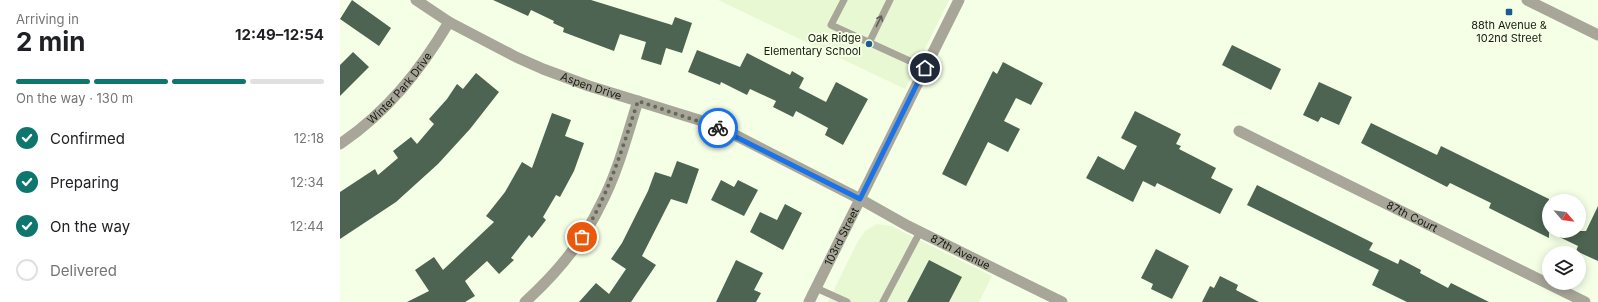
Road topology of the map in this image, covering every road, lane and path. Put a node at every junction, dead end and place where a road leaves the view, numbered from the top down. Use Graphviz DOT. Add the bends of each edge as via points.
graph roads {
  1 [pos="416,0"];
  2 [pos="844,0"];
  3 [pos="890,0"];
  4 [pos="959,0"];
  5 [pos="1527,0"];
  6 [pos="449,22"];
  7 [pos="1598,35"];
  8 [pos="869,42"];
  9 [pos="925,68"];
  10 [pos="638,101"];
  11 [pos="1239,131"];
  12 [pos="340,144"];
  13 [pos="860,199"];
  14 [pos="920,232"];
  15 [pos="816,288"];
  16 [pos="525,302"];
  17 [pos="809,302"];
  18 [pos="847,302"];
  19 [pos="883,302"];
  20 [pos="1062,302"];
  21 [pos="1585,302"];
  1 -- 6 [label="street, Aspen Drive"];
  2 -- 8 [label="lane" via="831,25"];
  8 -- 3 [label="lane, one-way"];
  4 -- 9 [label="street, 103rd Street"];
  5 -- 7 [label="street"];
  6 -- 10 [label="street, Aspen Drive" via="543,69"];
  6 -- 12 [label="street, Winter Park Drive" via="398,95 378,115"];
  8 -- 9 [label="lane"];
  9 -- 13 [label="street, 103rd Street"];
  10 -- 13 [label="street, Aspen Drive" via="716,126"];
  10 -- 16 [label="street" via="602,204 574,249"];
  11 -- 21 [label="street, 87th Court"];
  13 -- 14 [label="street, 87th Avenue"];
  13 -- 15 [label="street, 103rd Street"];
  14 -- 19 [label="lane"];
  14 -- 20 [label="street, 87th Avenue"];
  15 -- 17 [label="street, 103rd Street"];
  15 -- 18 [label="lane"];
}
